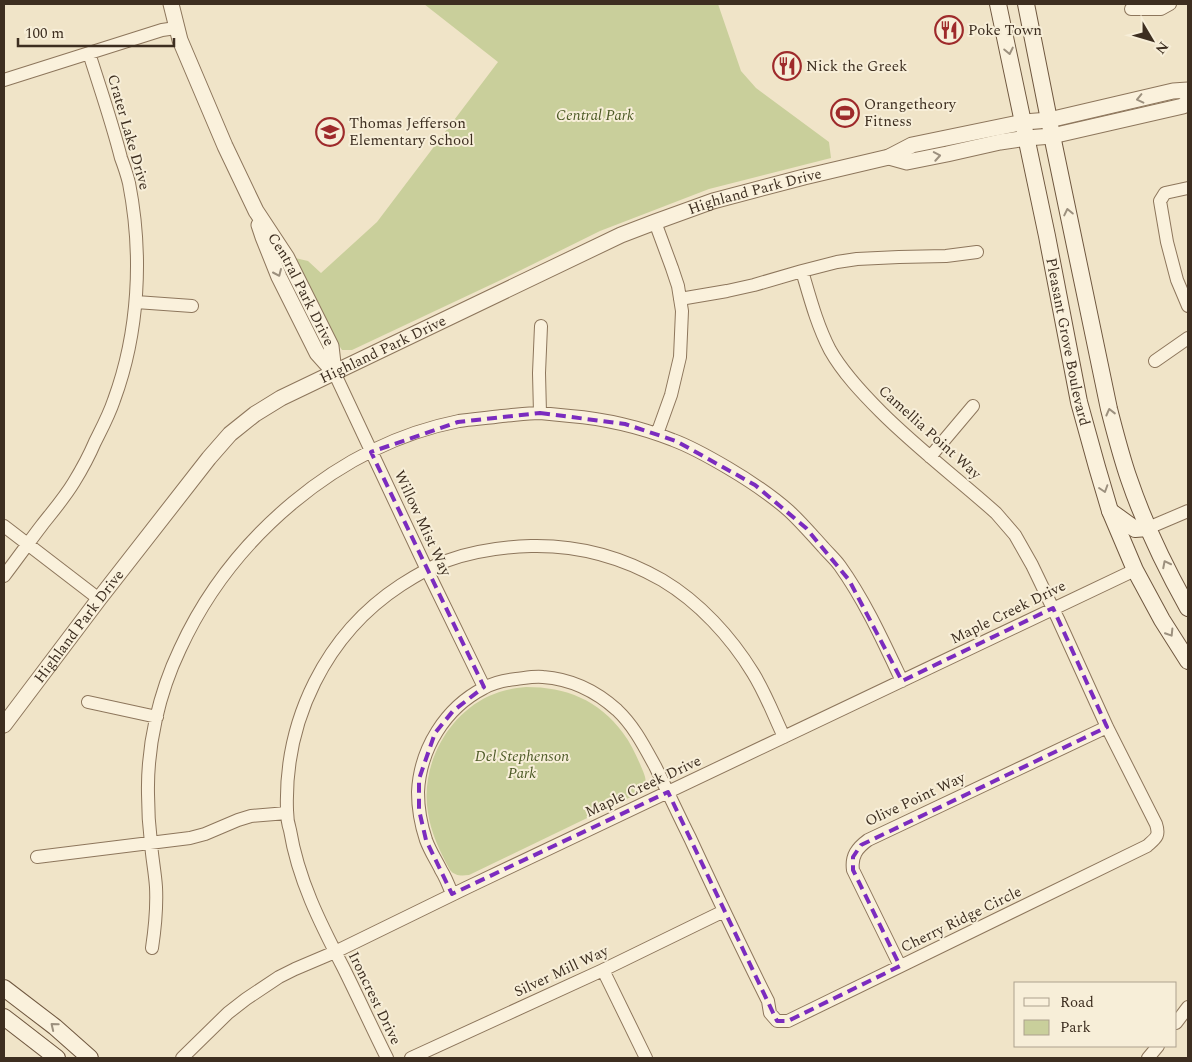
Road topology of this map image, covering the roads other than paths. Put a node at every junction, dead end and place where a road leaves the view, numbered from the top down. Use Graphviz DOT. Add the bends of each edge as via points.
graph roads {
  1 [pos="171,4"];
  2 [pos="998,4"];
  3 [pos="1026,4"];
  4 [pos="1170,4"];
  5 [pos="1131,9"];
  6 [pos="176,28"];
  7 [pos="89,53"];
  8 [pos="4,80"];
  9 [pos="1188,90"];
  10 [pos="1188,101"];
  11 [pos="1049,120"];
  12 [pos="1025,130"];
  13 [pos="1052,136"];
  14 [pos="1188,188"];
  15 [pos="655,222"];
  16 [pos="977,252"];
  17 [pos="802,271"];
  18 [pos="680,300"];
  19 [pos="136,302"];
  20 [pos="192,306"];
  21 [pos="1188,306"];
  22 [pos="541,326"];
  23 [pos="1188,338"];
  24 [pos="1155,361"];
  25 [pos="334,372"];
  26 [pos="973,406"];
  27 [pos="540,414"];
  28 [pos="657,434"];
  29 [pos="371,452"];
  30 [pos="930,457"];
  31 [pos="1110,511"];
  32 [pos="1188,511"];
  33 [pos="4,526"];
  34 [pos="1148,528"];
  35 [pos="28,544"];
  36 [pos="427,570"];
  37 [pos="1135,570"];
  38 [pos="4,576"];
  39 [pos="99,599"];
  40 [pos="1053,608"];
  41 [pos="1188,608"];
  42 [pos="1188,661"];
  43 [pos="902,681"];
  44 [pos="484,687"];
  45 [pos="88,702"];
  46 [pos="157,717"];
  47 [pos="4,725"];
  48 [pos="1106,726"];
  49 [pos="784,737"];
  50 [pos="668,792"];
  51 [pos="287,813"];
  52 [pos="150,842"];
  53 [pos="38,857"];
  54 [pos="452,894"];
  55 [pos="724,911"];
  56 [pos="152,948"];
  57 [pos="334,952"];
  58 [pos="900,966"];
  59 [pos="603,970"];
  60 [pos="4,988"];
  61 [pos="1188,1007"];
  62 [pos="4,1017"];
  63 [pos="1177,1022"];
  64 [pos="1157,1047"];
  65 [pos="57,1058"];
  66 [pos="90,1058"];
  67 [pos="182,1058"];
  68 [pos="387,1058"];
  69 [pos="411,1058"];
  70 [pos="646,1058"];
  71 [pos="1148,1058"];
  1 -- 6 [label="street, Central Park Drive"];
  2 -- 12 [label="main road, Pleasant Grove Boulevard, one-way"];
  3 -- 11 [label="main road, Pleasant Grove Boulevard"];
  4 -- 5 [label="street" via="1161,8"];
  6 -- 7 [label="street"];
  6 -- 25 [label="street, Central Park Drive" via="256,211 287,258 330,346"];
  7 -- 8 [label="street"];
  7 -- 19 [label="street, Crater Lake Drive" via="128,182 136,233"];
  9 -- 11 [label="street, Highland Park Drive, one-way"];
  10 -- 13 [label="street, Highland Park Drive" via="1183,106"];
  11 -- 12 [label="street, Highland Park Drive"];
  11 -- 13 [label="main road, Pleasant Grove Boulevard"];
  12 -- 13 [label="street, Highland Park Drive"];
  12 -- 15 [label="street, Highland Park Drive" via="912,145 889,157 713,201"];
  12 -- 31 [label="main road, Pleasant Grove Boulevard, one-way" via="1079,402"];
  34 -- 13 [label="main road, Pleasant Grove Boulevard, one-way" via="1129,480 1109,409"];
  14 -- 21 [label="street" via="1165,193 1160,201 1177,280"];
  15 -- 18 [label="street"];
  15 -- 25 [label="street, Highland Park Drive"];
  16 -- 17 [label="street" via="837,262"];
  17 -- 18 [label="street" via="754,285"];
  17 -- 30 [label="street, Camellia Point Way" via="817,320 837,362 871,403"];
  18 -- 28 [label="street" via="680,357"];
  19 -- 20 [label="street"];
  19 -- 35 [label="street, Crater Lake Drive" via="122,376 106,420 74,482"];
  22 -- 27 [label="street"];
  23 -- 24 [label="street"];
  25 -- 29 [label="street, Willow Mist Way"];
  25 -- 39 [label="street, Highland Park Drive" via="281,398 230,434"];
  26 -- 30 [label="street"];
  27 -- 28 [label="street" via="625,424"];
  27 -- 29 [label="street" via="458,422"];
  28 -- 43 [label="street" via="692,448 737,473 806,528 849,580"];
  29 -- 36 [label="street, Willow Mist Way"];
  29 -- 46 [label="street" via="320,482 258,534 242,552 206,600 190,628 168,677"];
  30 -- 40 [label="street, Camellia Point Way" via="1006,524 1022,546"];
  31 -- 34 [label="main road" via="1135,529"];
  31 -- 37 [label="main road, Pleasant Grove Boulevard"];
  32 -- 34 [label="street"];
  33 -- 35 [label="street"];
  41 -- 34 [label="main road, Pleasant Grove Boulevard, one-way"];
  35 -- 38 [label="street, Crater Lake Drive"];
  35 -- 39 [label="street"];
  36 -- 44 [label="street, Willow Mist Way"];
  36 -- 49 [label="street, Ironcrest Drive" via="470,554 537,546 605,555 645,571 663,580 700,608 728,638 754,674"];
  36 -- 51 [label="street, Ironcrest Drive" via="368,610 322,668 301,714 294,740"];
  37 -- 40 [label="street, Maple Creek Drive"];
  37 -- 42 [label="main road, Pleasant Grove Boulevard, one-way"];
  39 -- 47 [label="street, Highland Park Drive"];
  40 -- 43 [label="street, Maple Creek Drive"];
  40 -- 48 [label="street, Cherry Ridge Circle"];
  43 -- 49 [label="street, Maple Creek Drive"];
  44 -- 50 [label="street, Cherry Ridge Circle" via="542,677 590,690 618,711 630,725"];
  44 -- 54 [label="street" via="453,711 435,733 419,779 419,810 426,840"];
  45 -- 46 [label="street"];
  46 -- 52 [label="street" via="149,768"];
  48 -- 58 [label="street, Olive Point Way" via="861,845 853,857 853,870"];
  48 -- 58 [label="street, Cherry Ridge Circle" via="1156,824 1159,832 1156,839"];
  49 -- 50 [label="street, Maple Creek Drive"];
  50 -- 54 [label="street, Maple Creek Drive"];
  50 -- 55 [label="street, Cherry Ridge Circle"];
  51 -- 52 [label="street" via="251,816 190,838"];
  51 -- 57 [label="street, Ironcrest Drive" via="296,862"];
  52 -- 53 [label="street"];
  52 -- 56 [label="street" via="156,885"];
  54 -- 57 [label="street, Maple Creek Drive"];
  55 -- 58 [label="street, Cherry Ridge Circle" via="768,1001 770,1013 777,1021 788,1021"];
  55 -- 59 [label="street, Silver Mill Way"];
  57 -- 67 [label="street, Maple Creek Drive" via="279,978 246,999"];
  57 -- 68 [label="street, Ironcrest Drive"];
  59 -- 69 [label="street, Silver Mill Way"];
  59 -- 70 [label="street"];
  66 -- 60 [label="main road, one-way"];
  61 -- 63 [label="street"];
  62 -- 65 [label="main road"];
  64 -- 71 [label="street"];
}
